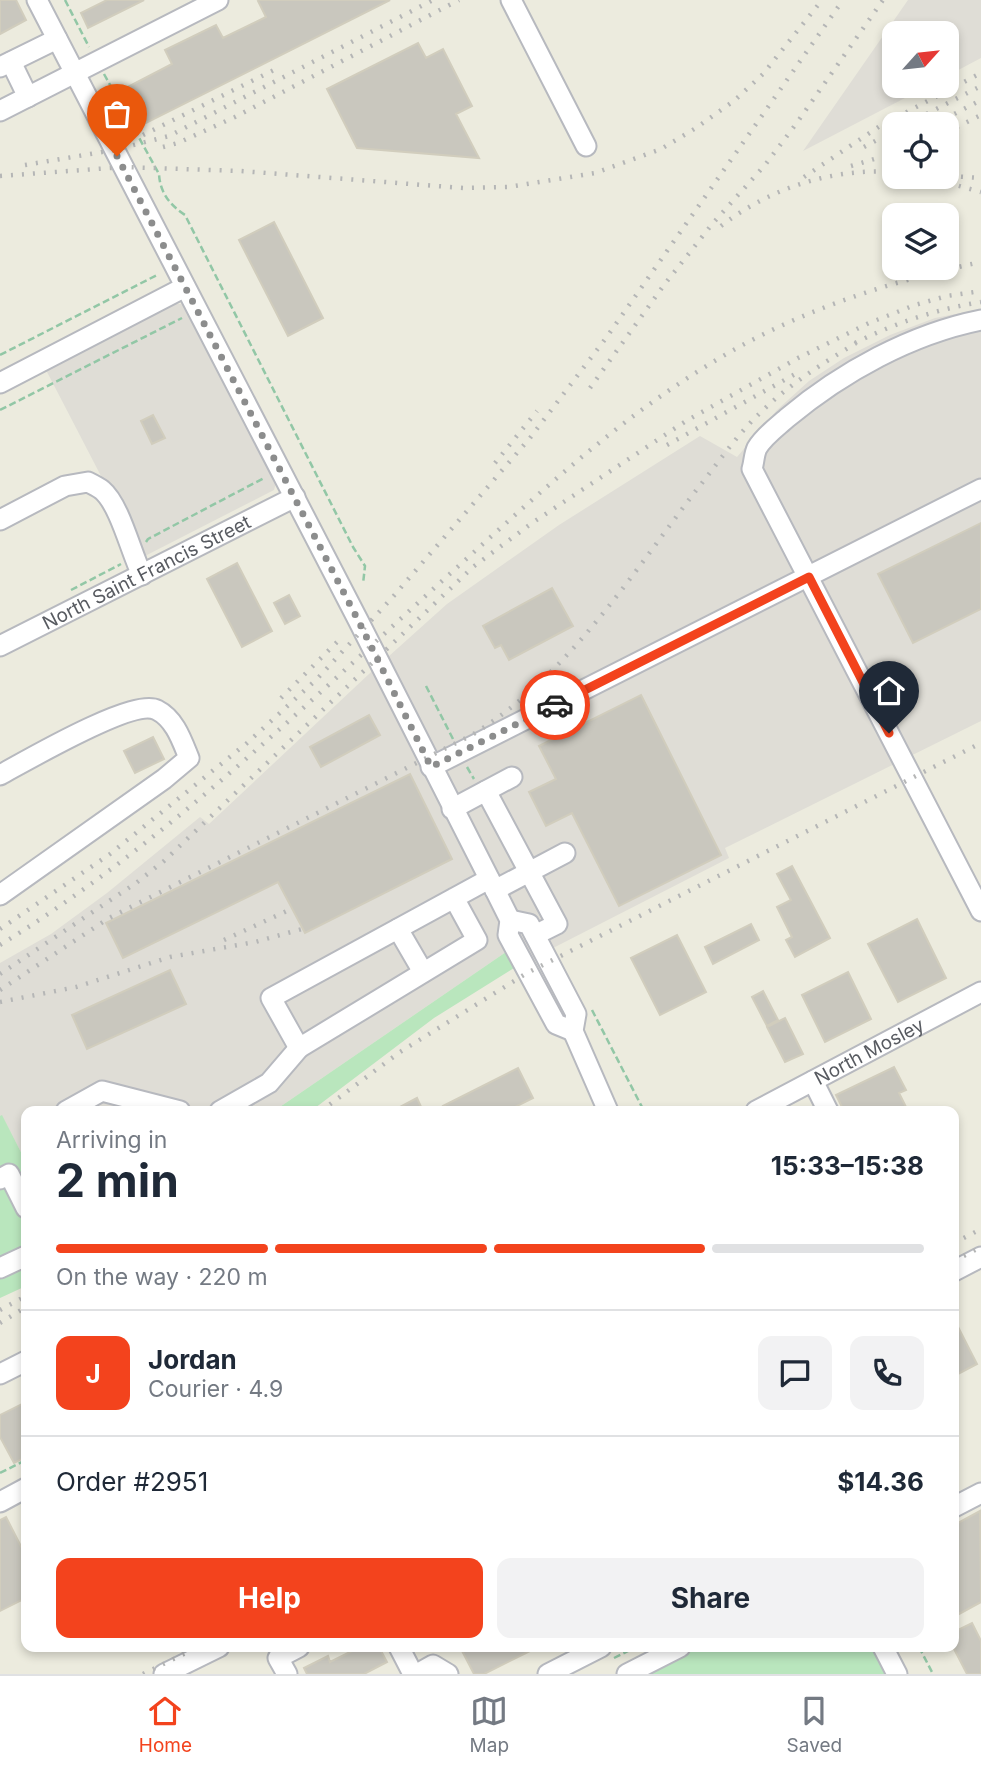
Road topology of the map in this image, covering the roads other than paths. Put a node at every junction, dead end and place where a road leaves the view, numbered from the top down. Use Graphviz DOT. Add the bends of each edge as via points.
graph roads {
  1 [pos="37,0"];
  2 [pos="218,0"];
  3 [pos="511,0"];
  4 [pos="57,39"];
  5 [pos="5,64"];
  6 [pos="75,74"];
  7 [pos="28,97"];
  8 [pos="0,111"];
  9 [pos="586,146"];
  10 [pos="185,287"];
  11 [pos="981,320"];
  12 [pos="0,383"];
  13 [pos="981,489"];
  14 [pos="295,497"];
  15 [pos="0,520"];
  16 [pos="142,575"];
  17 [pos="809,577"];
  18 [pos="0,646"];
  19 [pos="431,767"];
  20 [pos="0,775"];
  21 [pos="512,777"];
  22 [pos="486,790"];
  23 [pos="452,809"];
  24 [pos="565,853"];
  25 [pos="529,872"];
  26 [pos="492,885"];
  27 [pos="0,895"];
  28 [pos="454,898"];
  29 [pos="981,911"];
  30 [pos="510,920"];
  31 [pos="398,929"];
  32 [pos="535,935"];
  33 [pos="423,972"];
  34 [pos="981,992"];
  35 [pos="573,1031"];
  36 [pos="299,1048"];
  37 [pos="813,1081"];
  38 [pos="74,1106"];
  39 [pos="160,1106"];
  40 [pos="229,1106"];
  41 [pos="600,1106"];
  42 [pos="767,1106"];
  43 [pos="826,1106"];
  44 [pos="0,1179"];
  45 [pos="21,1198"];
  46 [pos="981,1257"];
  47 [pos="21,1258"];
  48 [pos="0,1268"];
  49 [pos="959,1268"];
  50 [pos="21,1364"];
  51 [pos="0,1374"];
  52 [pos="21,1491"];
  53 [pos="981,1493"];
  54 [pos="0,1502"];
  55 [pos="959,1504"];
  56 [pos="209,1652"];
  57 [pos="289,1652"];
  58 [pos="401,1652"];
  59 [pos="591,1652"];
  60 [pos="670,1652"];
  61 [pos="886,1652"];
  62 [pos="164,1674"];
  63 [pos="287,1674"];
  64 [pos="415,1674"];
  65 [pos="448,1674"];
  66 [pos="549,1674"];
  67 [pos="627,1674"];
  68 [pos="897,1674"];
  1 -- 4 [label="street"];
  2 -- 6 [label="street"];
  3 -- 9 [label="street"];
  4 -- 5 [label="street"];
  4 -- 6 [label="street"];
  5 -- 7 [label="street"];
  6 -- 7 [label="street"];
  6 -- 10 [label="street"];
  7 -- 8 [label="street"];
  10 -- 12 [label="street"];
  10 -- 14 [label="street"];
  11 -- 17 [label="street" via="952,326 894,350 818,392 757,449 752,469"];
  13 -- 17 [label="street"];
  14 -- 16 [label="street, North Saint Francis Street"];
  14 -- 19 [label="street"];
  15 -- 16 [label="street" via="65,486 88,482 103,490 112,503"];
  16 -- 18 [label="street, North Saint Francis Street"];
  17 -- 19 [label="street"];
  17 -- 29 [label="street"];
  19 -- 23 [label="street"];
  20 -- 27 [label="street" via="94,726 145,708 156,709 177,729 189,758"];
  21 -- 22 [label="street"];
  22 -- 23 [label="street"];
  22 -- 25 [label="street"];
  23 -- 26 [label="street"];
  24 -- 25 [label="street"];
  25 -- 26 [label="street"];
  25 -- 32 [label="street" via="557,924"];
  26 -- 28 [label="street"];
  26 -- 30 [label="street"];
  28 -- 31 [label="street"];
  28 -- 33 [label="street" via="477,940"];
  30 -- 32 [label="street" via="529,924"];
  30 -- 35 [label="street" via="508,935 556,1024"];
  31 -- 33 [label="street"];
  31 -- 36 [label="street" via="271,998"];
  32 -- 35 [label="street" via="576,1014"];
  33 -- 36 [label="street"];
  34 -- 37 [label="street, North Mosley"];
  35 -- 41 [label="street"];
  36 -- 40 [label="street" via="269,1083"];
  37 -- 42 [label="street, North Mosley"];
  37 -- 43 [label="street"];
  38 -- 39 [label="street" via="102,1091"];
  44 -- 45 [label="street" via="9,1174"];
  46 -- 49 [label="street"];
  47 -- 48 [label="street"];
  50 -- 51 [label="street"];
  52 -- 54 [label="street"];
  53 -- 55 [label="street"];
  56 -- 62 [label="street"];
  57 -- 63 [label="street" via="278,1658"];
  58 -- 64 [label="street"];
  59 -- 66 [label="street"];
  60 -- 67 [label="street"];
  61 -- 68 [label="street"];
  64 -- 65 [label="street" via="433,1665"];
}
